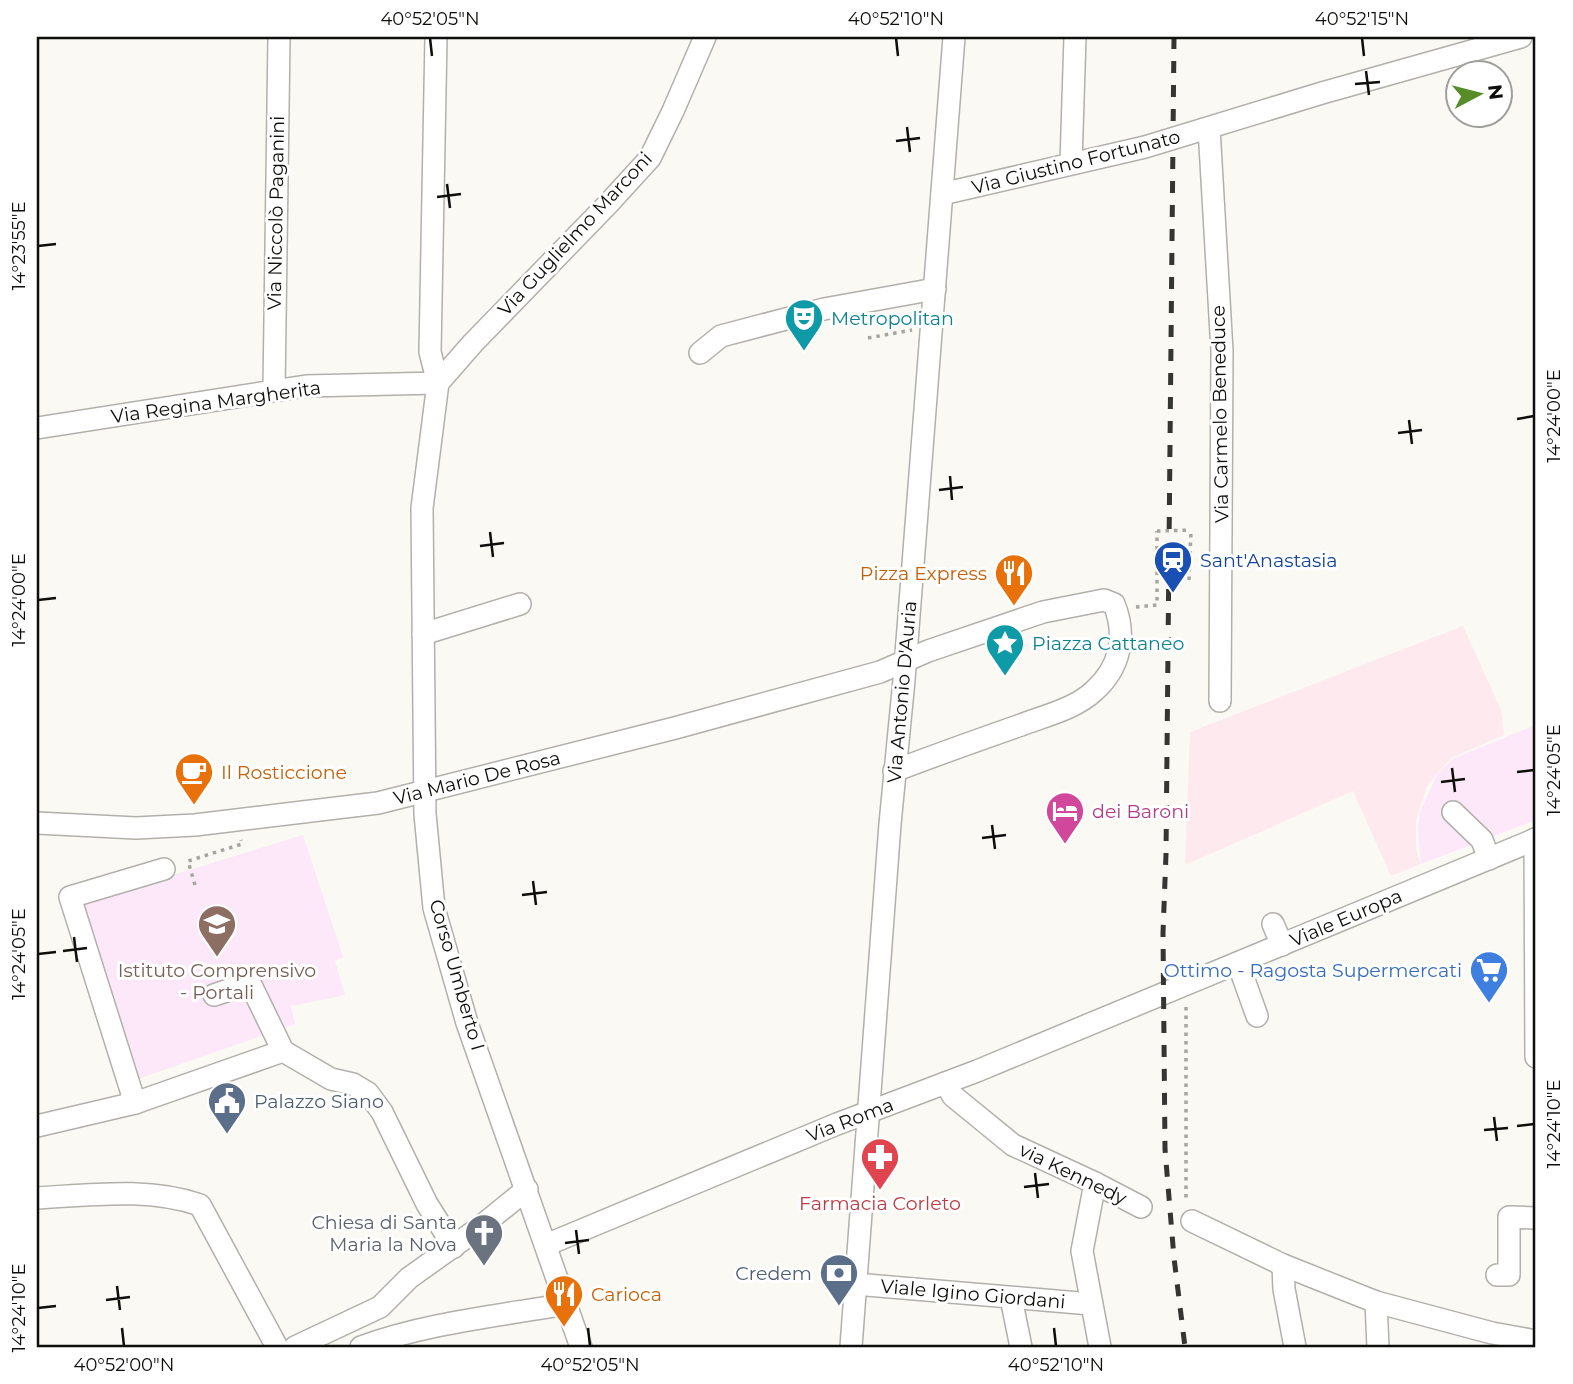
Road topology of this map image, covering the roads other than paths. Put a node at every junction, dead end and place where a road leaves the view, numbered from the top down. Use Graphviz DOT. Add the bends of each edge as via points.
graph roads {
  1 [pos="279,37"];
  2 [pos="436,37"];
  3 [pos="705,37"];
  4 [pos="954,37"];
  5 [pos="1075,37"];
  6 [pos="1521,37"];
  7 [pos="1209,128"];
  8 [pos="1071,163"];
  9 [pos="942,194"];
  10 [pos="935,289"];
  11 [pos="700,353"];
  12 [pos="438,383"];
  13 [pos="274,390"];
  14 [pos="37,428"];
  15 [pos="520,604"];
  16 [pos="423,634"];
  17 [pos="905,660"];
  18 [pos="1220,701"];
  19 [pos="894,771"];
  20 [pos="425,793"];
  21 [pos="1453,812"];
  22 [pos="37,823"];
  23 [pos="1536,839"];
  24 [pos="1489,859"];
  25 [pos="164,869"];
  26 [pos="1273,924"];
  27 [pos="1282,945"];
  28 [pos="1238,963"];
  29 [pos="214,995"];
  30 [pos="1156,996"];
  31 [pos="1257,1016"];
  32 [pos="283,1051"];
  33 [pos="1536,1057"];
  34 [pos="945,1083"];
  35 [pos="135,1103"];
  36 [pos="870,1111"];
  37 [pos="37,1126"];
  38 [pos="1095,1183"];
  39 [pos="527,1189"];
  40 [pos="37,1198"];
  41 [pos="1141,1207"];
  42 [pos="1536,1218"];
  43 [pos="1192,1221"];
  44 [pos="546,1245"];
  45 [pos="454,1247"];
  46 [pos="1283,1265"];
  47 [pos="1497,1276"];
  48 [pos="855,1284"];
  49 [pos="1011,1298"];
  50 [pos="1376,1302"];
  51 [pos="566,1304"];
  52 [pos="1091,1304"];
  53 [pos="1536,1340"];
  54 [pos="375,1345"];
  55 [pos="277,1347"];
  56 [pos="295,1347"];
  57 [pos="581,1347"];
  58 [pos="851,1347"];
  59 [pos="1021,1347"];
  60 [pos="1100,1347"];
  61 [pos="1295,1347"];
  62 [pos="1378,1347"];
  1 -- 13 [label="street, Via Niccolò Paganini"];
  2 -- 12 [label="street" via="430,352"];
  3 -- 12 [label="street, Via Guglielmo Marconi" via="650,158"];
  4 -- 9 [label="street, Via Antonio D'Auria"];
  5 -- 8 [label="street"];
  6 -- 7 [label="street, Via Giustino Fortunato"];
  7 -- 8 [label="street, Via Giustino Fortunato"];
  7 -- 18 [label="street, Via Carmelo Beneduce" via="1222,351"];
  8 -- 9 [label="street, Via Giustino Fortunato"];
  9 -- 10 [label="street, Via Antonio D'Auria"];
  10 -- 11 [label="street" via="824,309 721,336"];
  10 -- 17 [label="street, Via Antonio D'Auria"];
  12 -- 13 [label="street, Via Regina Margherita"];
  12 -- 16 [label="street, Corso Umberto I" via="422,508"];
  13 -- 14 [label="street, Via Regina Margherita"];
  15 -- 16 [label="street"];
  16 -- 20 [label="street, Corso Umberto I"];
  17 -- 19 [label="street, Via Antonio D'Auria"];
  17 -- 19 [label="street, Via Mario De Rosa" via="1043,612 1104,600 1114,604 1118,613 1122,641 1115,665 1093,692 1058,711"];
  17 -- 20 [label="street, Via Mario De Rosa" via="880,672"];
  19 -- 36 [label="street, Via Antonio D'Auria"];
  20 -- 22 [label="street, Via Mario De Rosa" via="195,825 136,828"];
  20 -- 39 [label="street, Corso Umberto I" via="426,836 442,937 467,1023"];
  21 -- 24 [label="street" via="1482,840"];
  23 -- 24 [label="street, Viale Europa"];
  23 -- 33 [label="street"];
  24 -- 27 [label="street, Viale Europa"];
  25 -- 35 [label="street" via="70,897"];
  26 -- 27 [label="street"];
  27 -- 28 [label="street, Viale Europa"];
  28 -- 30 [label="street, Viale Europa"];
  28 -- 31 [label="street"];
  29 -- 32 [label="street" via="250,983"];
  30 -- 34 [label="street, Via Roma"];
  32 -- 35 [label="street"];
  32 -- 45 [label="street" via="331,1079 353,1084 358,1099 368,1093"];
  34 -- 36 [label="street, Via Roma"];
  34 -- 38 [label="street, via Kennedy" via="953,1096 1013,1144"];
  35 -- 37 [label="street"];
  36 -- 44 [label="street, Via Roma"];
  36 -- 48 [label="street, Via Antonio D'Auria"];
  38 -- 41 [label="street, via Kennedy"];
  38 -- 52 [label="street" via="1082,1251"];
  39 -- 44 [label="street, Corso Umberto I"];
  39 -- 45 [label="street"];
  40 -- 55 [label="street" via="127,1194 180,1198 200,1205"];
  42 -- 47 [label="street" via="1509,1217 1509,1275"];
  43 -- 46 [label="street"];
  44 -- 51 [label="street, Corso Umberto I"];
  45 -- 56 [label="street" via="409,1278 380,1307"];
  46 -- 50 [label="street"];
  46 -- 61 [label="street"];
  48 -- 49 [label="street, Viale Igino Giordani"];
  48 -- 58 [label="street, Via Antonio D'Auria"];
  49 -- 52 [label="street, Viale Igino Giordani"];
  49 -- 59 [label="street"];
  50 -- 53 [label="street"];
  50 -- 62 [label="street"];
  51 -- 54 [label="street" via="443,1326"];
  51 -- 57 [label="street, Corso Umberto I"];
  52 -- 60 [label="street"];
}
